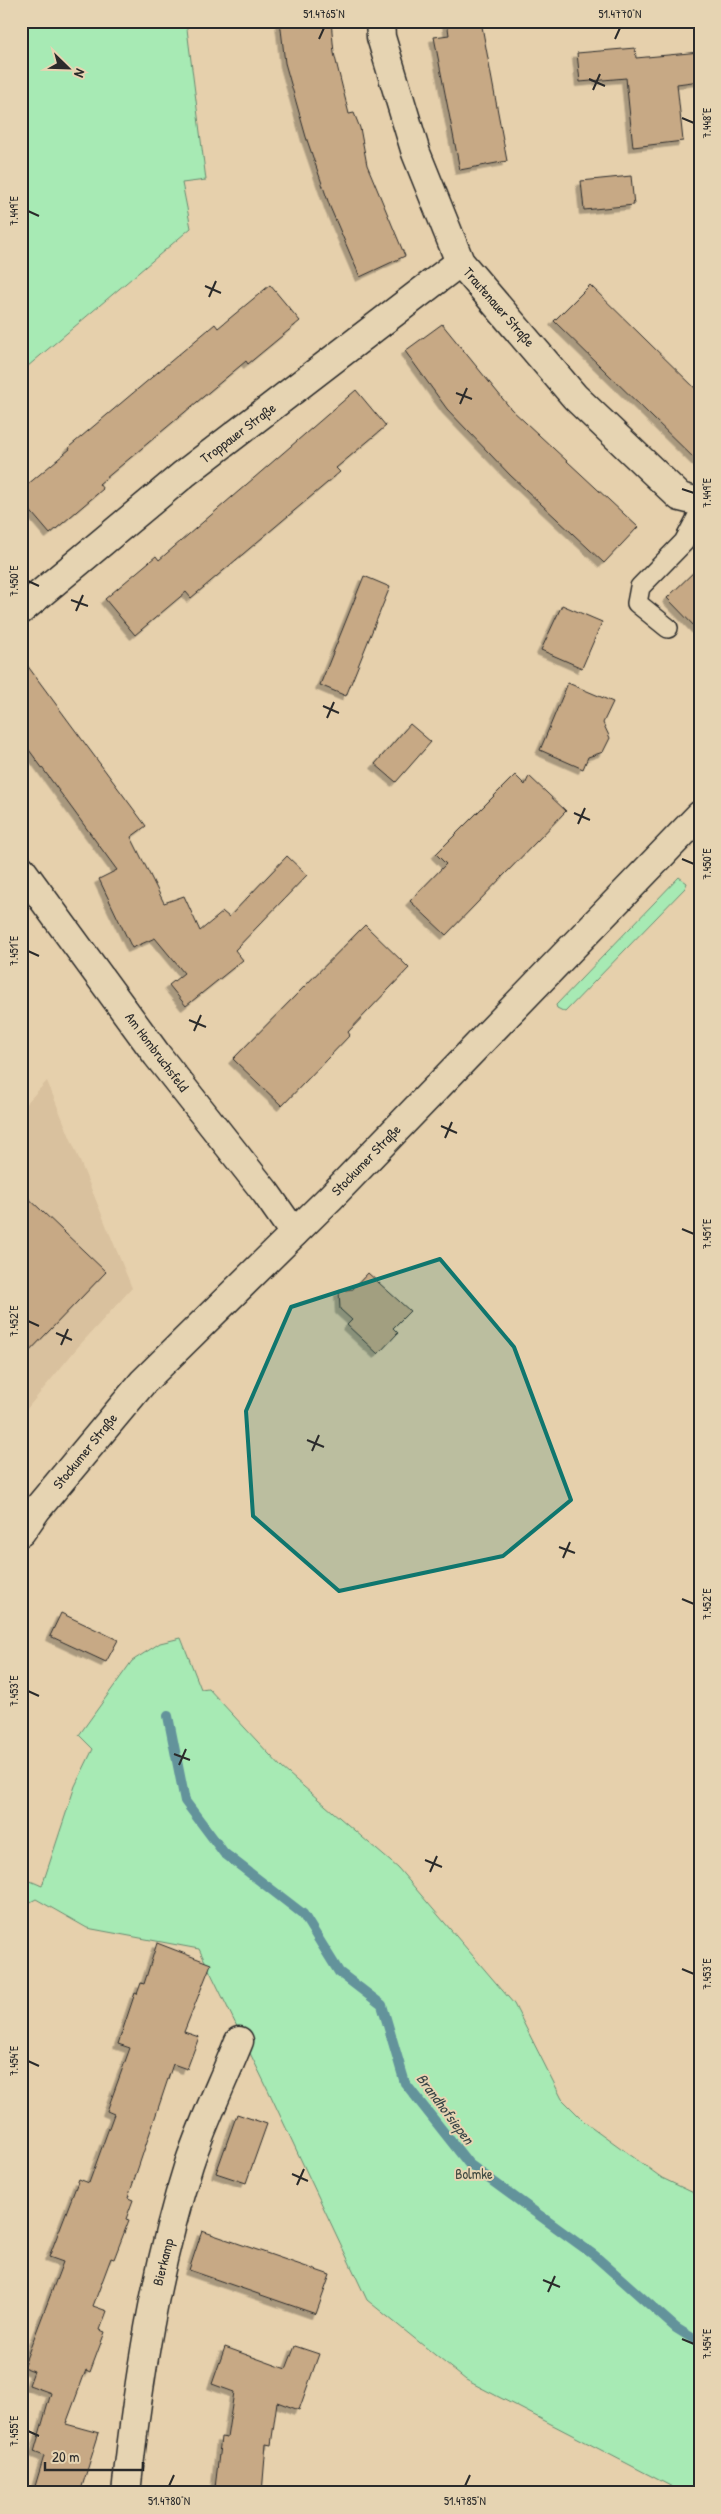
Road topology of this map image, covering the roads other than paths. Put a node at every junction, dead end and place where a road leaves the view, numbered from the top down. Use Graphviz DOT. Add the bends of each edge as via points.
graph roads {
  1 [pos="380,21"];
  2 [pos="460,262"];
  3 [pos="700,502"];
  4 [pos="700,512"];
  5 [pos="21,610"];
  6 [pos="668,628"];
  7 [pos="700,816"];
  8 [pos="21,869"];
  9 [pos="294,1233"];
  10 [pos="29,1506"];
  11 [pos="21,1532"];
  12 [pos="239,2040"];
  13 [pos="126,2493"];
  1 -- 2 [label="street, Trautenauer Straße" via="381,38 416,153"];
  2 -- 3 [label="street, Trautenauer Straße" via="576,397 680,498"];
  2 -- 5 [label="street, Troppauer Straße" via="184,474"];
  4 -- 6 [label="lane" via="684,542 640,587 637,603"];
  7 -- 9 [label="street, Stockumer Straße"];
  8 -- 9 [label="street, Am Hombruchsfeld" via="157,1055 266,1192"];
  9 -- 10 [label="street, Stockumer Straße" via="142,1382"];
  10 -- 11 [label="street, Stockumer Straße"];
  12 -- 13 [label="street, Bierkamp" via="190,2163 158,2275 139,2387"];
}
